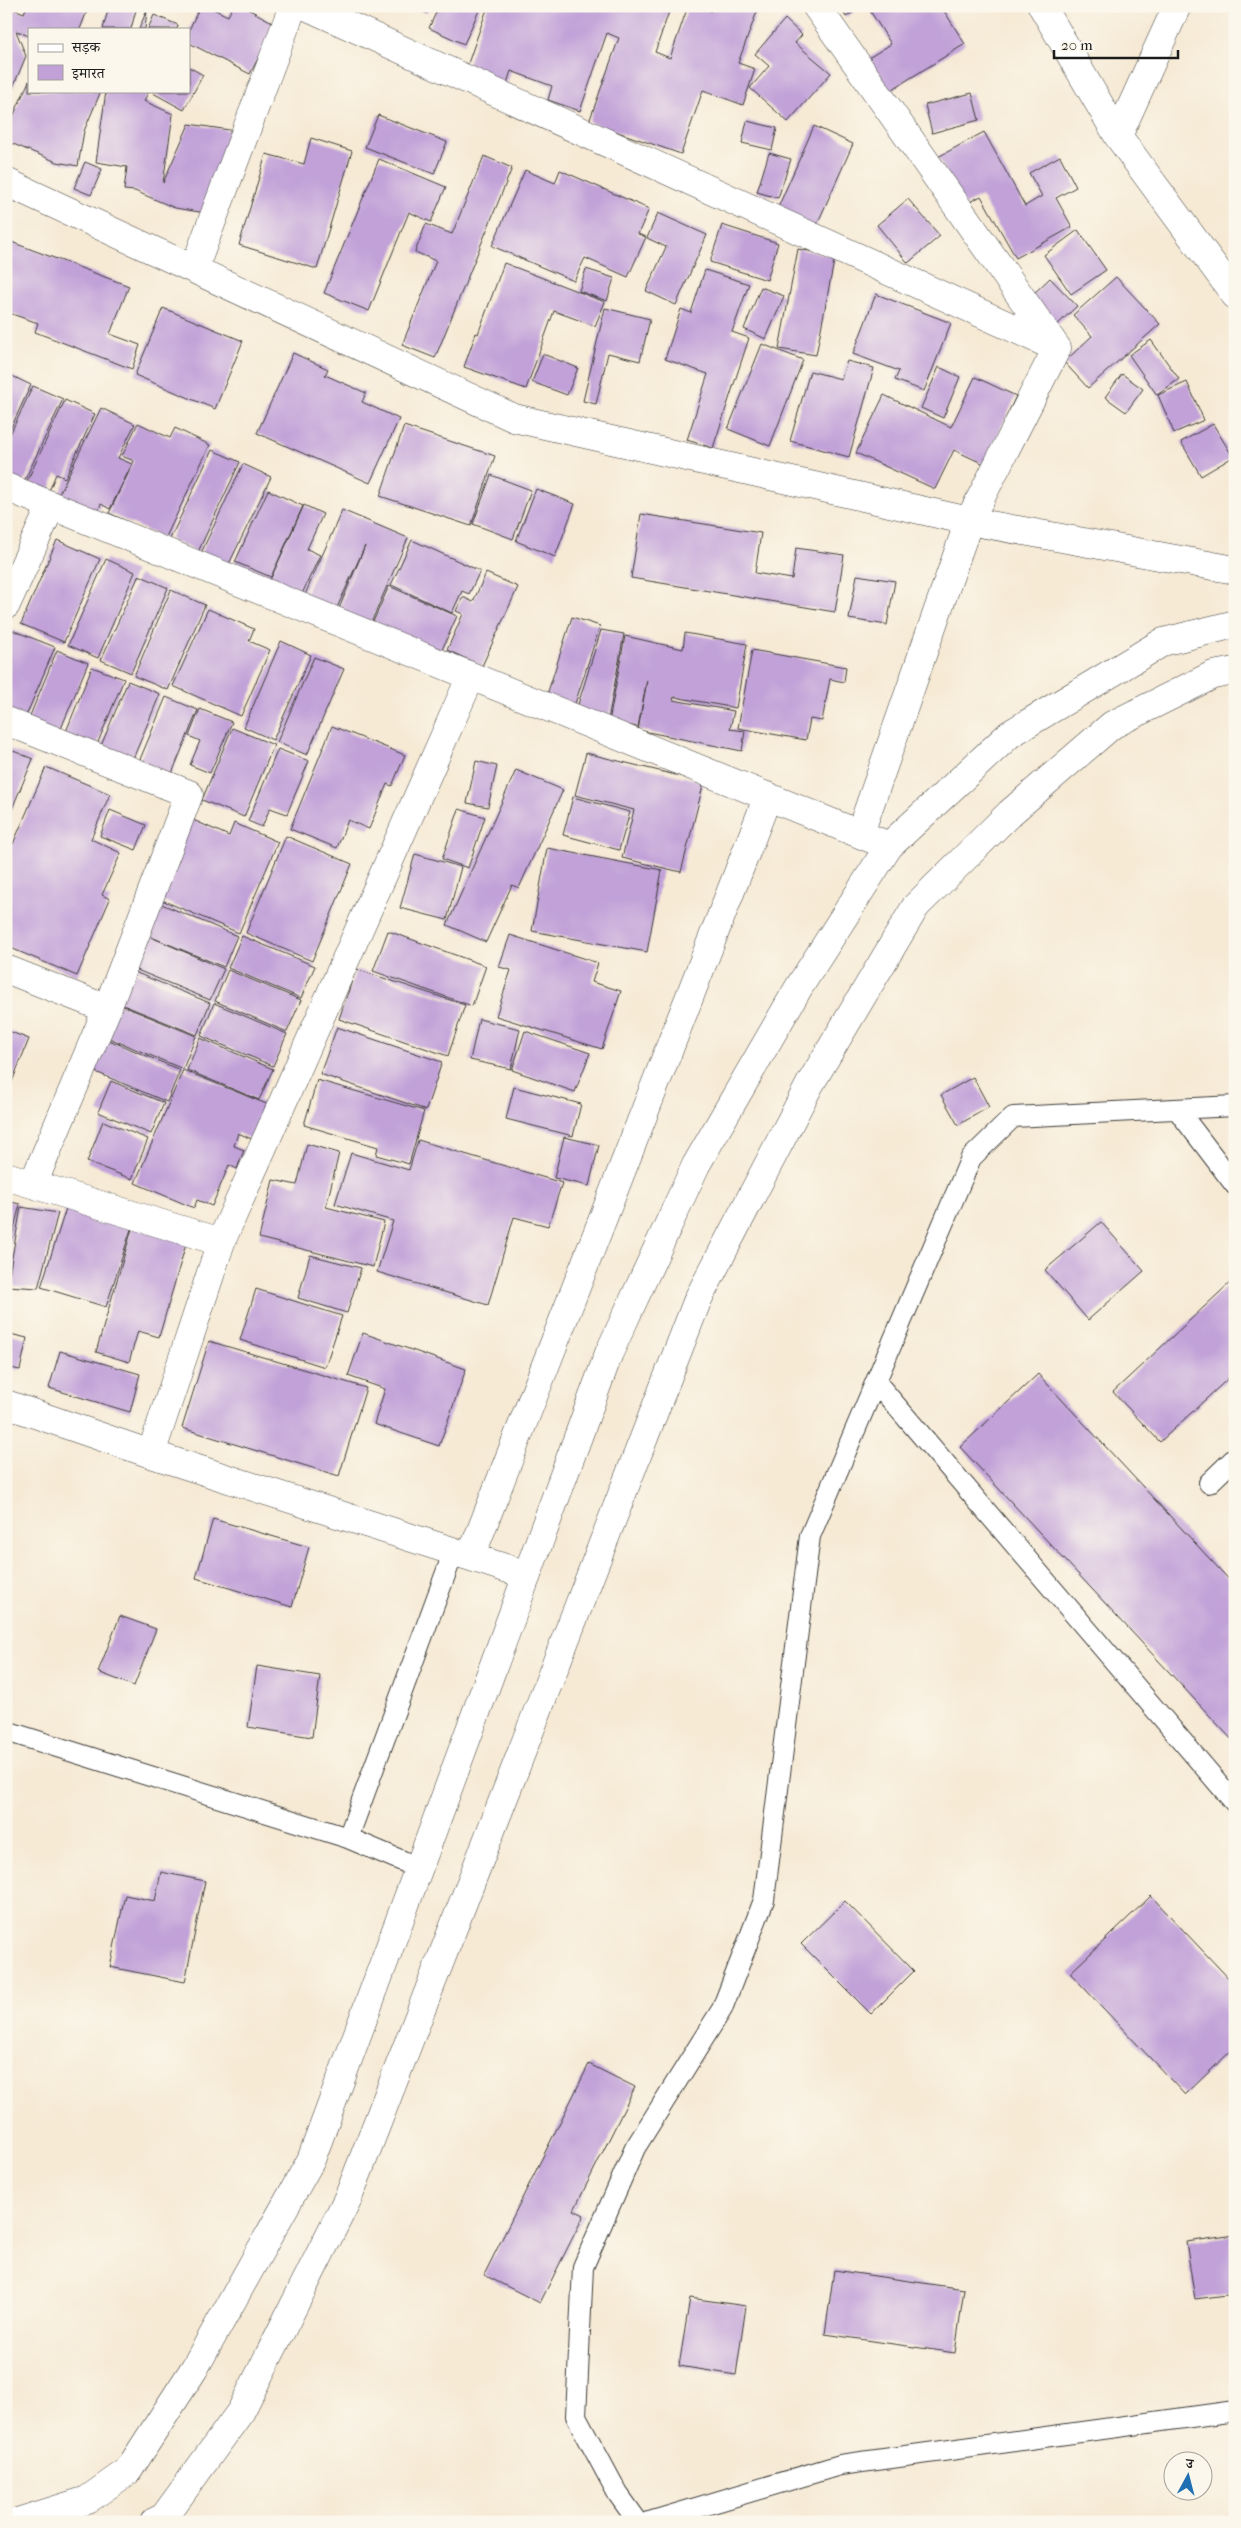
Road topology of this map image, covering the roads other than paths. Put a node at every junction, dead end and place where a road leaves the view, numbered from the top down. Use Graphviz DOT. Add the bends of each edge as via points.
graph roads {
  1 [pos="293,6"];
  2 [pos="306,6"];
  3 [pos="816,6"];
  4 [pos="1042,6"];
  5 [pos="1177,6"];
  6 [pos="1118,136"];
  7 [pos="6,182"];
  8 [pos="194,270"];
  9 [pos="1235,295"];
  10 [pos="1056,348"];
  11 [pos="6,488"];
  12 [pos="51,506"];
  13 [pos="969,521"];
  14 [pos="1235,570"];
  15 [pos="6,605"];
  16 [pos="1235,624"];
  17 [pos="1235,672"];
  18 [pos="471,676"];
  19 [pos="6,721"];
  20 [pos="768,796"];
  21 [pos="860,833"];
  22 [pos="889,846"];
  23 [pos="6,969"];
  24 [pos="107,1009"];
  25 [pos="1235,1106"];
  26 [pos="1177,1108"];
  27 [pos="6,1176"];
  28 [pos="33,1184"];
  29 [pos="1235,1185"];
  30 [pos="221,1242"];
  31 [pos="876,1382"];
  32 [pos="6,1404"];
  33 [pos="150,1454"];
  34 [pos="1235,1458"];
  35 [pos="1209,1483"];
  36 [pos="463,1554"];
  37 [pos="527,1575"];
  38 [pos="6,1731"];
  39 [pos="1235,1803"];
  40 [pos="348,1838"];
  41 [pos="419,1868"];
  42 [pos="1235,2410"];
  43 [pos="17,2522"];
  44 [pos="154,2522"];
  45 [pos="638,2522"];
  46 [pos="648,2522"];
  1 -- 8 [label="street"];
  2 -- 10 [label="street"];
  3 -- 10 [label="street"];
  4 -- 6 [label="street"];
  5 -- 6 [label="street"];
  6 -- 9 [label="street"];
  7 -- 8 [label="street"];
  8 -- 13 [label="street" via="514,418"];
  10 -- 13 [label="street"];
  11 -- 12 [label="street"];
  12 -- 15 [label="street"];
  12 -- 18 [label="street"];
  13 -- 14 [label="street"];
  13 -- 21 [label="street"];
  16 -- 22 [label="street" via="1163,642 1010,734"];
  17 -- 44 [label="street" via="1213,675 1112,725 1010,813 916,906 810,1084 698,1299 348,2198 241,2411 164,2517"];
  18 -- 20 [label="street"];
  18 -- 30 [label="street"];
  19 -- 24 [label="street" via="189,794"];
  20 -- 21 [label="street"];
  20 -- 36 [label="street"];
  21 -- 22 [label="street"];
  22 -- 37 [label="street" via="799,987 696,1165 609,1353"];
  23 -- 24 [label="street"];
  24 -- 28 [label="street"];
  25 -- 26 [label="lane"];
  26 -- 29 [label="lane"];
  26 -- 31 [label="lane" via="1013,1117 971,1158"];
  27 -- 28 [label="street"];
  28 -- 30 [label="street"];
  30 -- 33 [label="street"];
  31 -- 39 [label="lane"];
  31 -- 45 [label="lane" via="810,1536 764,1900 722,2009 635,2148 584,2267 576,2416 618,2494"];
  32 -- 33 [label="street"];
  33 -- 36 [label="street"];
  34 -- 35 [label="lane"];
  36 -- 37 [label="street"];
  36 -- 40 [label="lane"];
  37 -- 41 [label="street"];
  38 -- 40 [label="lane"];
  40 -- 41 [label="lane"];
  41 -- 43 [label="street" via="311,2160 194,2369 128,2471 87,2500"];
  42 -- 46 [label="lane" via="840,2465"];
}
